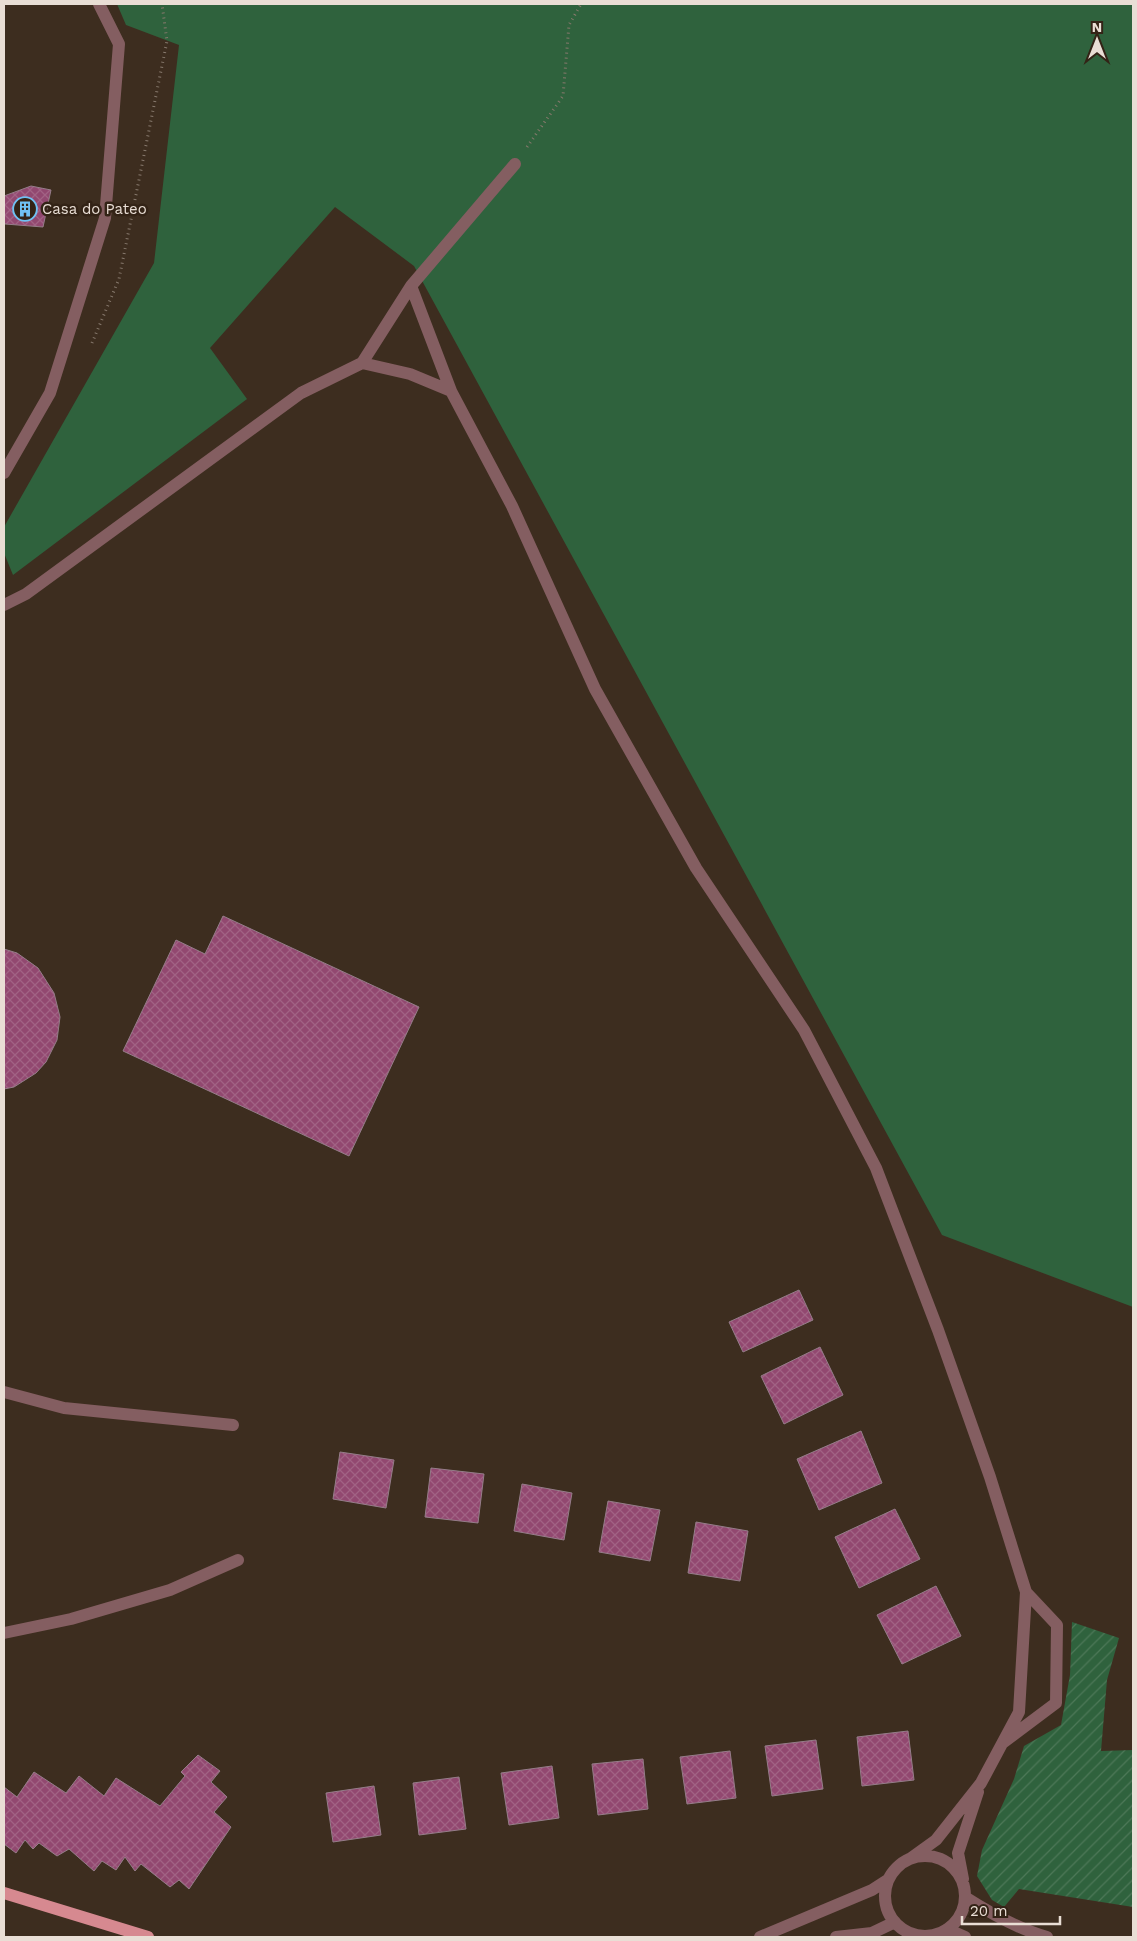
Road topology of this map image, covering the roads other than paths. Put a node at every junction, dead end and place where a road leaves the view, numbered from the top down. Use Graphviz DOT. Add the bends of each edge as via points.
graph roads {
  1 [pos="99,4"];
  2 [pos="515,164"];
  3 [pos="410,286"];
  4 [pos="362,363"];
  5 [pos="451,391"];
  6 [pos="4,473"];
  7 [pos="4,606"];
  8 [pos="4,1392"];
  9 [pos="233,1425"];
  10 [pos="238,1560"];
  11 [pos="1026,1592"];
  12 [pos="4,1633"];
  13 [pos="1002,1743"];
  14 [pos="981,1783"];
  15 [pos="911,1858"];
  16 [pos="889,1879"];
  17 [pos="964,1891"];
  18 [pos="4,1893"];
  19 [pos="895,1922"];
  20 [pos="947,1929"];
  21 [pos="148,1937"];
  22 [pos="760,1937"];
  23 [pos="836,1937"];
  24 [pos="965,1937"];
  25 [pos="1047,1937"];
  1 -- 6 [label="street" via="119,44 105,218 50,393"];
  2 -- 3 [label="street"];
  3 -- 4 [label="street"];
  3 -- 5 [label="street"];
  4 -- 5 [label="street" via="410,374"];
  4 -- 7 [label="street" via="301,393 26,594"];
  5 -- 11 [label="street" via="512,506 595,689 696,868 804,1030 876,1168 938,1330"];
  8 -- 9 [label="street" via="64,1408"];
  10 -- 12 [label="street" via="170,1590 71,1619"];
  11 -- 13 [label="street" via="1019,1712"];
  11 -- 13 [label="street" via="1057,1626 1056,1704"];
  13 -- 14 [label="street"];
  14 -- 15 [label="street" via="936,1840"];
  14 -- 17 [label="street" via="958,1853"];
  15 -- 16 [label="street" via="902,1863"];
  15 -- 17 [label="street" via="937,1858 958,1873"];
  16 -- 19 [label="street" via="886,1902"];
  16 -- 22 [label="street" via="872,1890"];
  17 -- 20 [label="street" via="963,1910"];
  17 -- 25 [label="street" via="987,1911"];
  18 -- 21 [label="main road"];
  19 -- 20 [label="street" via="914,1934 937,1934"];
  19 -- 23 [label="street" via="872,1933"];
  20 -- 24 [label="street"];
}
